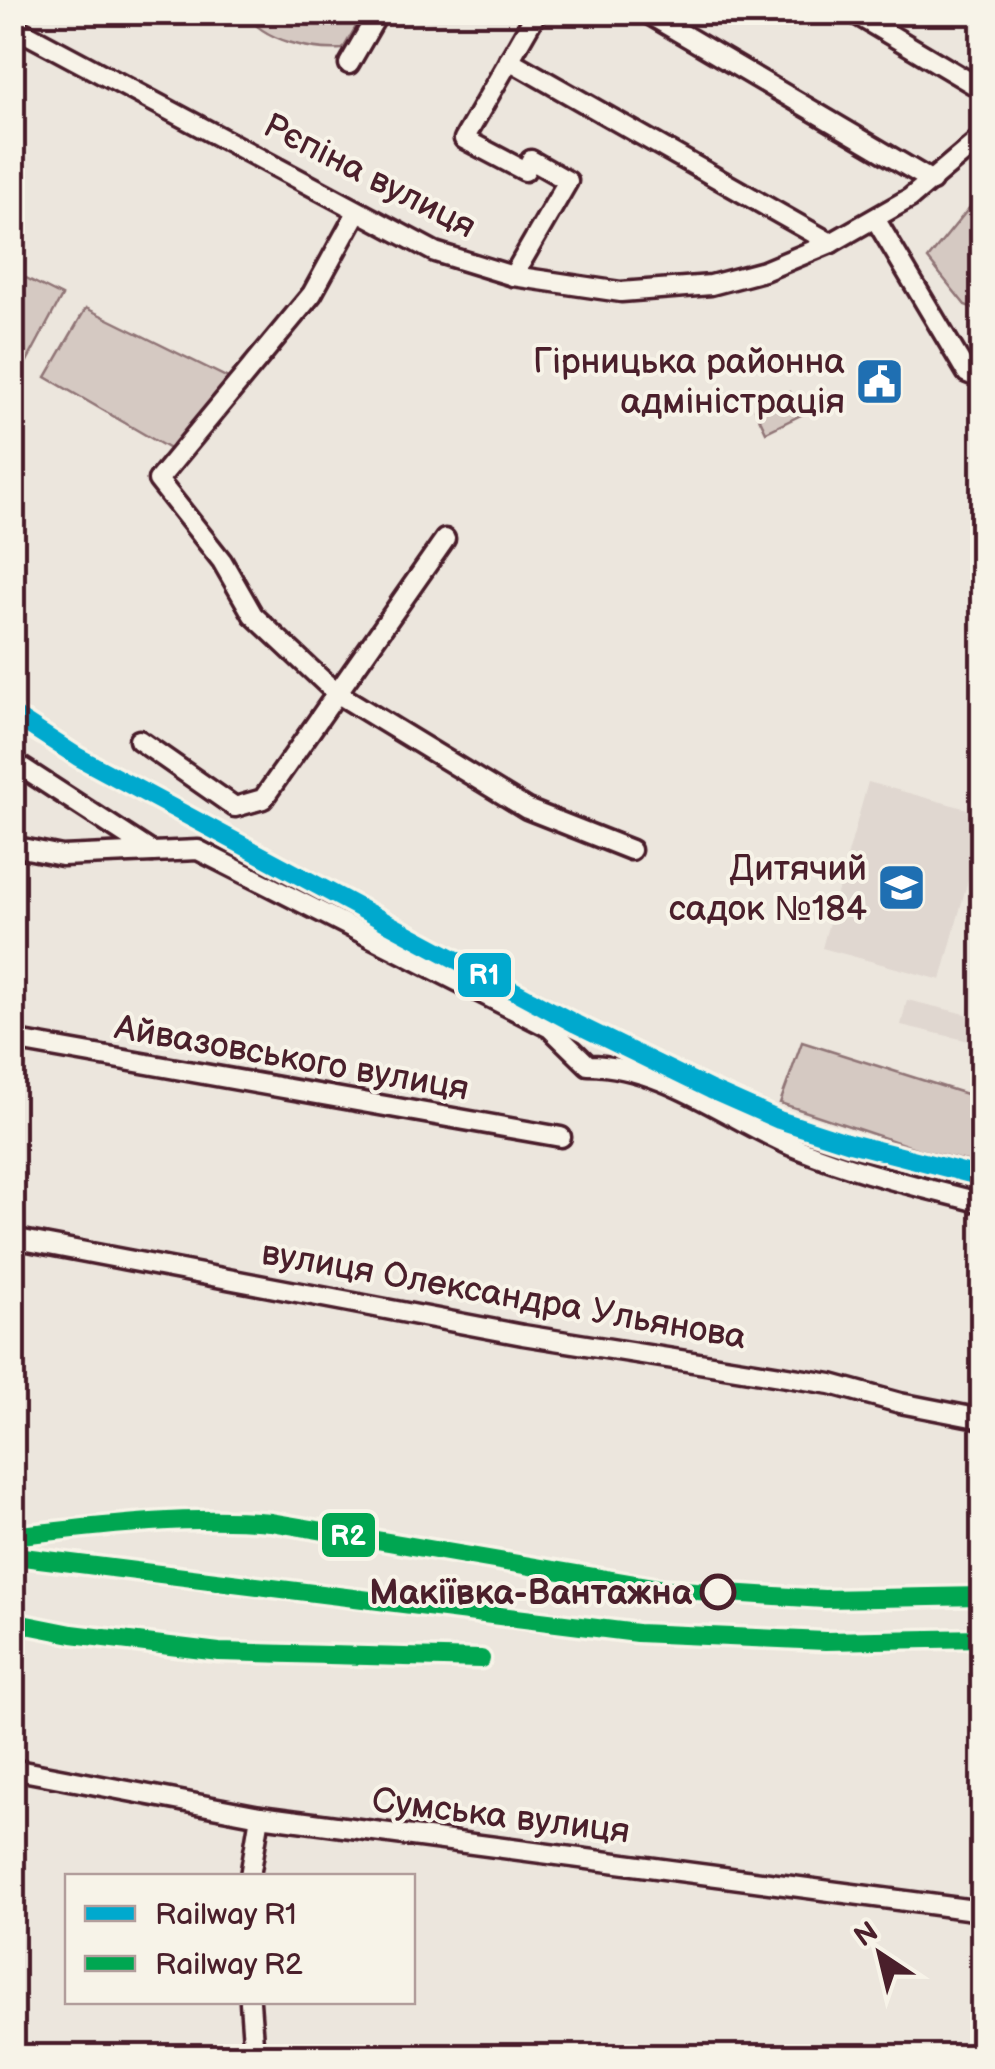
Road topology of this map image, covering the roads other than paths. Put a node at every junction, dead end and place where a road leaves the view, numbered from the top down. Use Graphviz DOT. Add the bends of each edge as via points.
graph roads {
  1 [pos="380,12"];
  2 [pos="645,12"];
  3 [pos="852,12"];
  4 [pos="528,16"];
  5 [pos="12,26"];
  6 [pos="509,60"];
  7 [pos="349,64"];
  8 [pos="973,84"];
  9 [pos="982,138"];
  10 [pos="932,181"];
  11 [pos="357,212"];
  12 [pos="876,220"];
  13 [pos="832,243"];
  14 [pos="513,276"];
  15 [pos="982,379"];
  16 [pos="445,539"];
  17 [pos="337,694"];
  18 [pos="139,740"];
  19 [pos="12,761"];
  20 [pos="12,846"];
  21 [pos="631,850"];
  22 [pos="152,852"];
  23 [pos="12,1040"];
  24 [pos="561,1137"];
  25 [pos="982,1204"];
  26 [pos="12,1238"];
  27 [pos="982,1419"];
  28 [pos="12,1769"];
  29 [pos="260,1816"];
  30 [pos="250,1874"];
  31 [pos="982,1912"];
  32 [pos="250,2004"];
  33 [pos="254,2056"];
  1 -- 7 [label="street"];
  2 -- 10 [label="street"];
  3 -- 8 [label="street"];
  4 -- 6 [label="street"];
  5 -- 11 [label="street, Рєпіна вулиця"];
  6 -- 13 [label="street"];
  6 -- 14 [label="street" via="464,139 525,170 531,160 568,181"];
  9 -- 10 [label="street, Рєпіна вулиця"];
  10 -- 12 [label="street, Рєпіна вулиця"];
  11 -- 14 [label="street, Рєпіна вулиця" via="435,252"];
  11 -- 17 [label="street" via="312,294 158,480 222,561 253,615"];
  12 -- 13 [label="street, Рєпіна вулиця"];
  12 -- 15 [label="street" via="967,373"];
  13 -- 14 [label="street, Рєпіна вулиця" via="711,284 620,292"];
  16 -- 17 [label="street"];
  17 -- 18 [label="street" via="263,799 235,806"];
  17 -- 21 [label="street" via="527,809"];
  19 -- 22 [label="street"];
  20 -- 22 [label="street" via="62,856"];
  22 -- 25 [label="street" via="198,850 550,1028 588,1066 670,1084 799,1149"];
  23 -- 24 [label="street, Айвазовського вулиця"];
  26 -- 27 [label="street, вулиця Олександра Ульянова" via="831,1384"];
  28 -- 29 [label="street, Сумська вулиця"];
  29 -- 30 [label="street"];
  29 -- 31 [label="street, Сумська вулиця"];
  32 -- 33 [label="street"];
}
